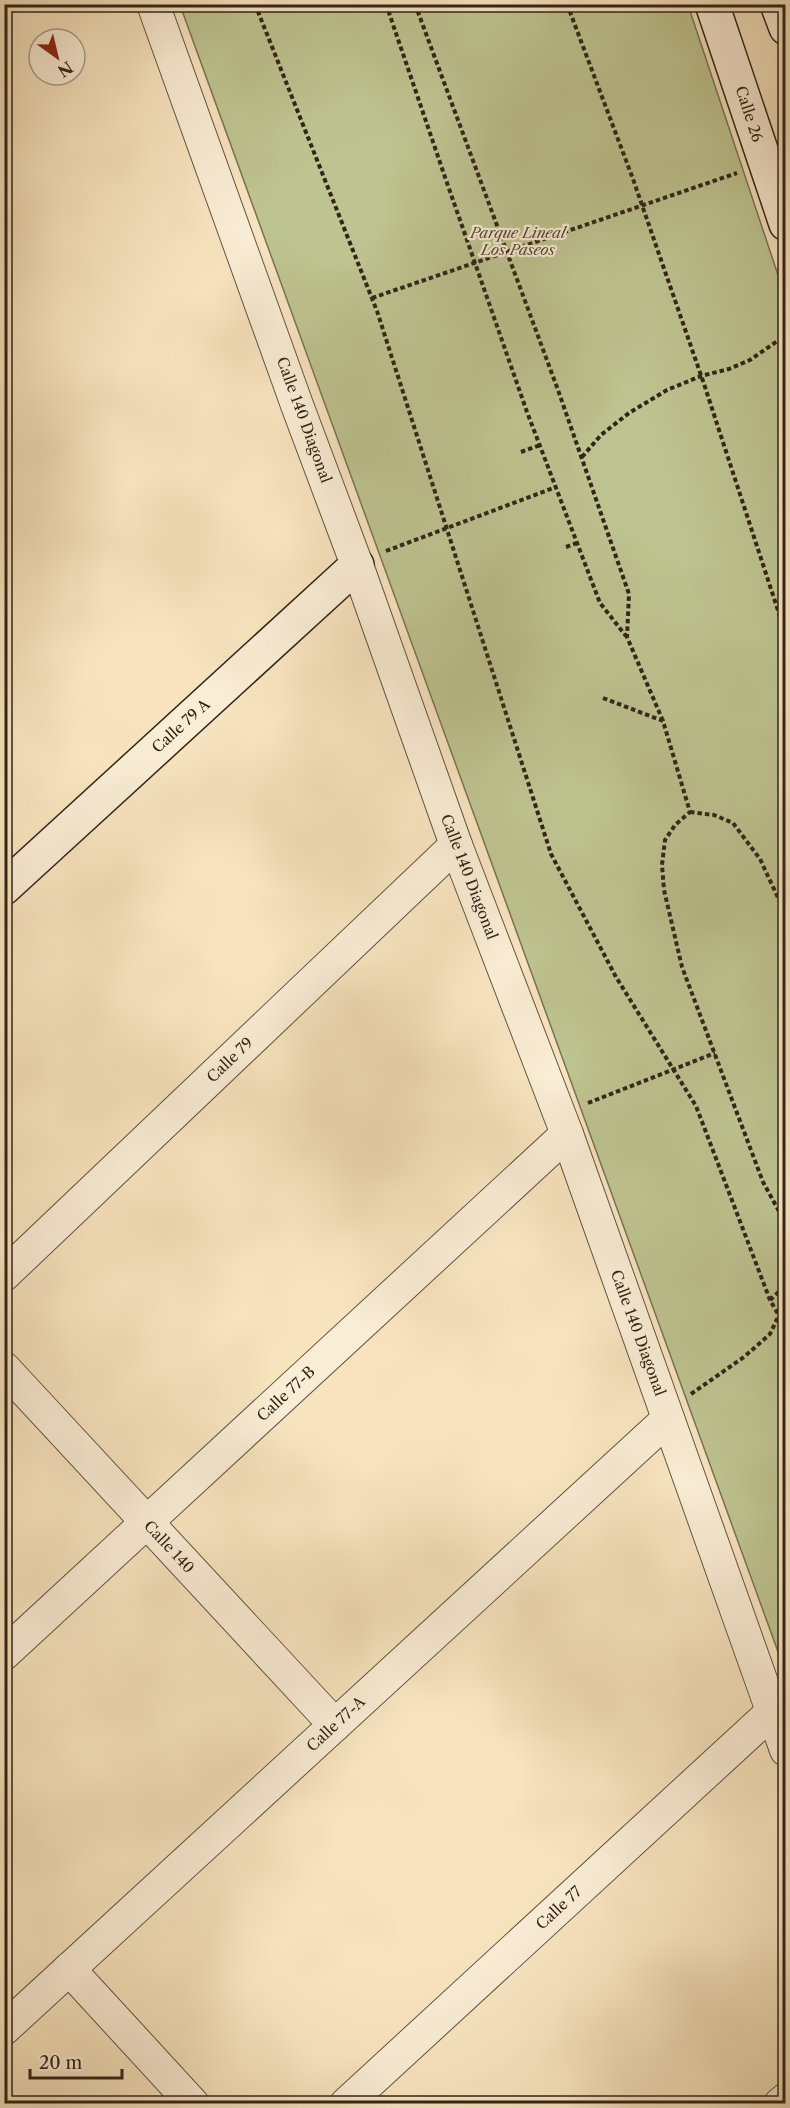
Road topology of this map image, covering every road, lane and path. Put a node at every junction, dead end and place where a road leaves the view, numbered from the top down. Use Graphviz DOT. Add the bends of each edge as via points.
graph roads {
  1 [pos="153,4"];
  2 [pos="255,4"];
  3 [pos="386,4"];
  4 [pos="415,4"];
  5 [pos="567,4"];
  6 [pos="712,4"];
  7 [pos="740,172"];
  8 [pos="642,206"];
  9 [pos="786,224"];
  10 [pos="507,252"];
  11 [pos="475,263"];
  12 [pos="372,297"];
  13 [pos="786,335"];
  14 [pos="701,376"];
  15 [pos="540,445"];
  16 [pos="521,452"];
  17 [pos="582,457"];
  18 [pos="556,487"];
  19 [pos="447,528"];
  20 [pos="577,543"];
  21 [pos="566,547"];
  22 [pos="390,562"];
  23 [pos="357,565"];
  24 [pos="786,635"];
  25 [pos="627,637"];
  26 [pos="603,698"];
  27 [pos="663,721"];
  28 [pos="690,812"];
  29 [pos="456,845"];
  30 [pos="4,888"];
  31 [pos="786,915"];
  32 [pos="716,1053"];
  33 [pos="673,1069"];
  34 [pos="585,1104"];
  35 [pos="567,1134"];
  36 [pos="786,1224"];
  37 [pos="4,1275"];
  38 [pos="786,1286"];
  39 [pos="770,1300"];
  40 [pos="779,1316"];
  41 [pos="786,1328"];
  42 [pos="4,1368"];
  43 [pos="686,1384"];
  44 [pos="668,1419"];
  45 [pos="147,1522"];
  46 [pos="4,1654"];
  47 [pos="772,1712"];
  48 [pos="335,1725"];
  49 [pos="786,1750"];
  50 [pos="69,1969"];
  51 [pos="4,2029"];
  52 [pos="786,2099"];
  53 [pos="193,2103"];
  54 [pos="346,2103"];
  55 [pos="780,2103"];
  1 -- 23 [label="street, Calle 140 Diagonal"];
  2 -- 12 [label="path"];
  3 -- 11 [label="path"];
  4 -- 10 [label="path"];
  5 -- 8 [label="path"];
  6 -- 9 [label="street, Calle 26"];
  7 -- 8 [label="path"];
  8 -- 10 [label="path"];
  8 -- 14 [label="path"];
  10 -- 11 [label="path"];
  10 -- 17 [label="path"];
  11 -- 12 [label="path"];
  11 -- 15 [label="path"];
  12 -- 19 [label="path"];
  13 -- 14 [label="path" via="750,360"];
  14 -- 17 [label="path" via="667,390 629,413"];
  14 -- 24 [label="path"];
  15 -- 16 [label="path"];
  15 -- 18 [label="path"];
  17 -- 25 [label="path" via="629,594"];
  18 -- 19 [label="path"];
  18 -- 20 [label="path"];
  19 -- 22 [label="path" via="386,551"];
  19 -- 33 [label="path" via="550,854 615,977"];
  20 -- 21 [label="path"];
  20 -- 25 [label="path" via="600,603"];
  23 -- 29 [label="street, Calle 140 Diagonal"];
  23 -- 30 [label="street, Calle 79 A"];
  25 -- 27 [label="path"];
  26 -- 27 [label="path"];
  27 -- 28 [label="path"];
  28 -- 31 [label="path" via="714,815 733,823 760,859"];
  28 -- 32 [label="path" via="665,840 664,890 682,967"];
  29 -- 35 [label="street, Calle 140 Diagonal"];
  29 -- 37 [label="street, Calle 79"];
  32 -- 33 [label="path"];
  32 -- 36 [label="path" via="763,1182"];
  33 -- 34 [label="path"];
  33 -- 39 [label="path" via="696,1106"];
  35 -- 44 [label="street, Calle 140 Diagonal"];
  35 -- 45 [label="street, Calle 77-B"];
  38 -- 39 [label="path"];
  39 -- 40 [label="path"];
  40 -- 41 [label="path"];
  40 -- 43 [label="path" via="770,1334 744,1357 690,1395"];
  42 -- 45 [label="street, Calle 140"];
  44 -- 47 [label="street, Calle 140 Diagonal"];
  44 -- 48 [label="street, Calle 77-A"];
  45 -- 46 [label="street, Calle 77-B"];
  45 -- 48 [label="street, Calle 140"];
  47 -- 49 [label="street, Calle 140 Diagonal"];
  47 -- 54 [label="street, Calle 77"];
  48 -- 50 [label="street, Calle 77-A"];
  50 -- 51 [label="street, Calle 77-A"];
  50 -- 53 [label="street"];
  52 -- 55 [label="street"];
}
